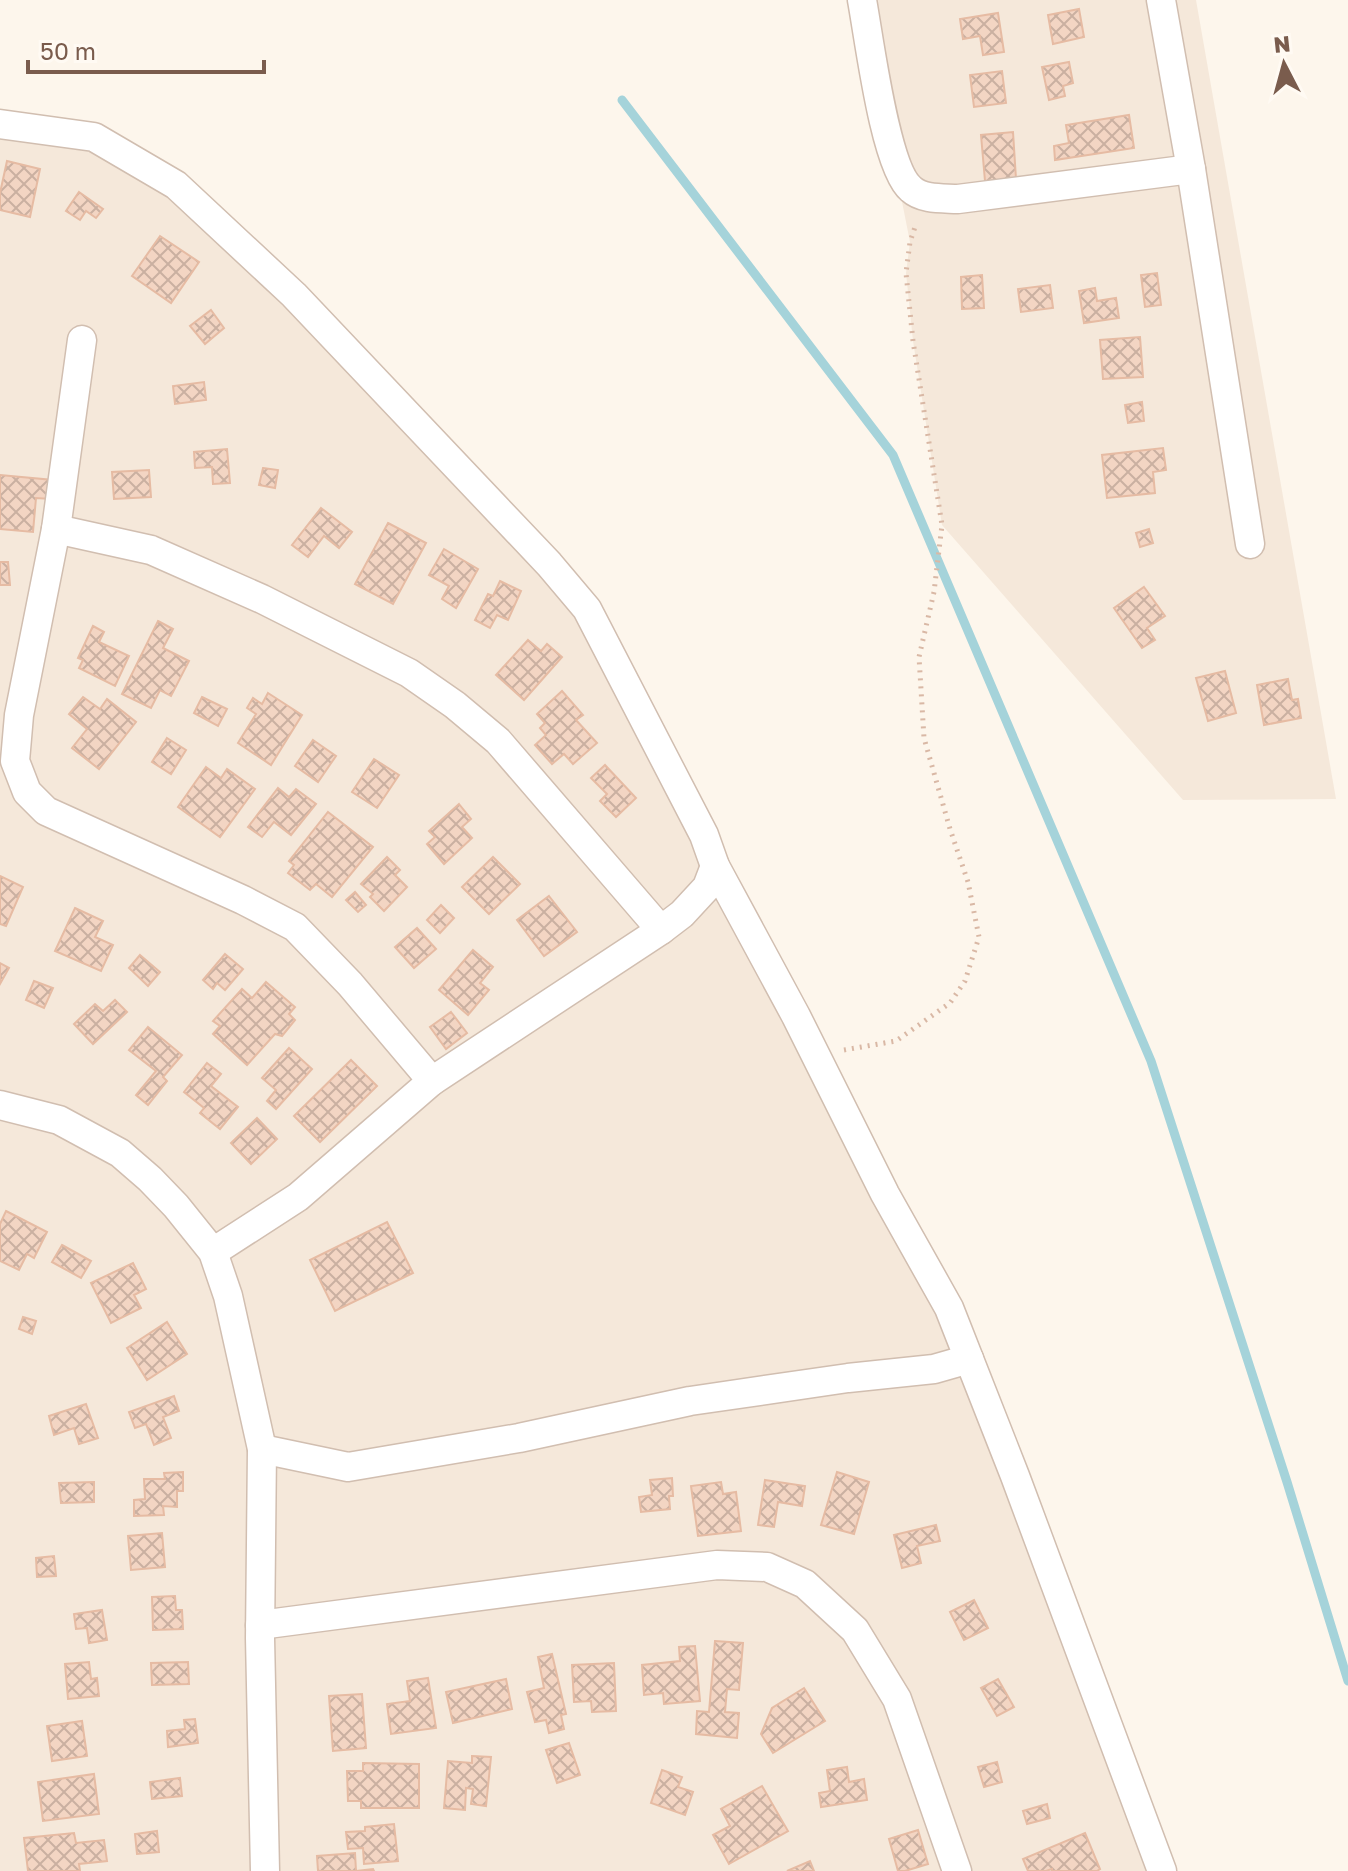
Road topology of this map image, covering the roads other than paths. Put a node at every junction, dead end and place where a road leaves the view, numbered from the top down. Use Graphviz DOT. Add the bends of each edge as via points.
graph roads {
  1 [pos="862,0"];
  2 [pos="1161,0"];
  3 [pos="0,124"];
  4 [pos="1191,169"];
  5 [pos="82,340"];
  6 [pos="56,529"];
  7 [pos="1250,544"];
  8 [pos="715,866"];
  9 [pos="661,930"];
  10 [pos="432,1081"];
  11 [pos="0,1105"];
  12 [pos="213,1252"];
  13 [pos="969,1359"];
  14 [pos="262,1449"];
  15 [pos="260,1625"];
  16 [pos="265,1871"];
  17 [pos="957,1871"];
  18 [pos="1162,1871"];
  1 -- 4 [label="street" via="892,154 911,190 925,197 958,199"];
  2 -- 4 [label="street"];
  3 -- 8 [label="street" via="94,137 176,185 294,295 587,609"];
  4 -- 7 [label="street"];
  5 -- 6 [label="street"];
  6 -- 9 [label="street" via="151,550 409,673 498,741"];
  6 -- 10 [label="street" via="19,715 15,761 27,792 46,811 295,927"];
  8 -- 9 [label="street" via="707,887"];
  8 -- 13 [label="street" via="949,1308"];
  9 -- 10 [label="street"];
  10 -- 12 [label="street" via="298,1197"];
  11 -- 12 [label="street" via="59,1120 120,1153 176,1206"];
  12 -- 14 [label="street"];
  13 -- 14 [label="street" via="934,1369 690,1401 348,1467"];
  13 -- 18 [label="street"];
  14 -- 15 [label="street"];
  15 -- 16 [label="street"];
  15 -- 17 [label="street" via="717,1565 767,1567 805,1584 855,1630 897,1699"];
}
